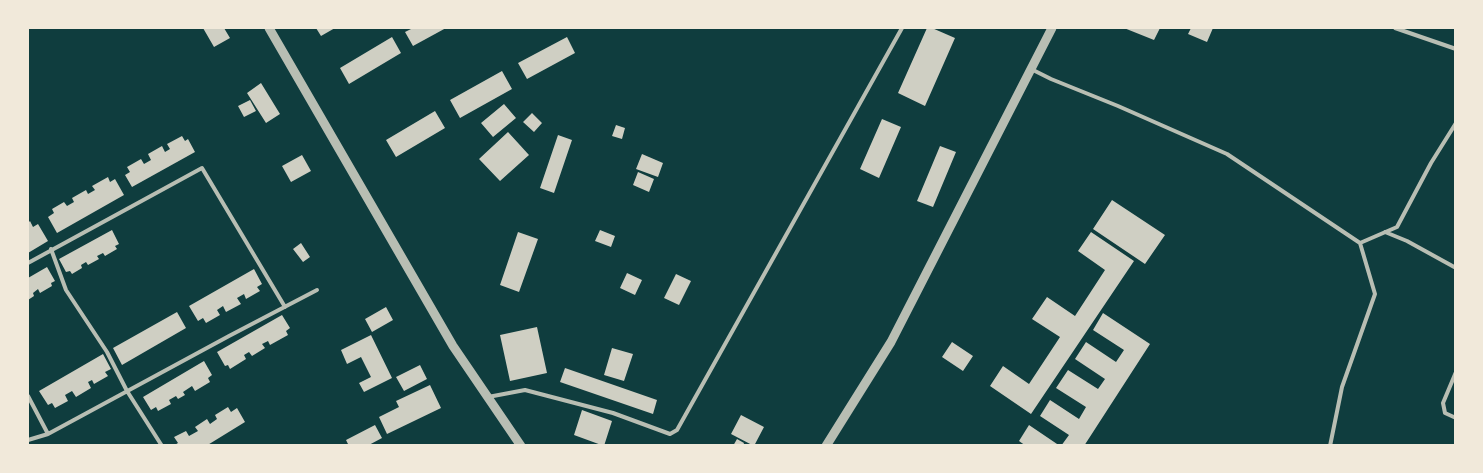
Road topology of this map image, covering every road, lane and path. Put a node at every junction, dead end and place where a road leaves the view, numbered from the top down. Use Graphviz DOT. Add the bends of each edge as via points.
graph roads {
  1 [pos="269,28"];
  2 [pos="902,28"];
  3 [pos="1052,28"];
  4 [pos="1395,28"];
  5 [pos="1456,49"];
  6 [pos="1031,69"];
  7 [pos="1456,123"];
  8 [pos="1385,232"];
  9 [pos="1360,243"];
  10 [pos="51,250"];
  11 [pos="28,263"];
  12 [pos="1456,268"];
  13 [pos="317,290"];
  14 [pos="284,307"];
  15 [pos="1456,372"];
  16 [pos="127,391"];
  17 [pos="28,396"];
  18 [pos="488,397"];
  19 [pos="1456,418"];
  20 [pos="48,434"];
  21 [pos="28,440"];
  22 [pos="162,446"];
  23 [pos="521,446"];
  24 [pos="826,446"];
  25 [pos="1330,446"];
  1 -- 18 [label="street" via="453,346"];
  2 -- 18 [label="lane" via="677,430 670,434 613,413 525,390"];
  3 -- 6 [label="street"];
  4 -- 5 [label="lane"];
  6 -- 9 [label="lane" via="1227,154"];
  6 -- 24 [label="street" via="891,342"];
  7 -- 8 [label="lane" via="1397,227"];
  8 -- 9 [label="lane"];
  8 -- 12 [label="lane"];
  9 -- 25 [label="lane" via="1375,294 1342,387"];
  10 -- 11 [label="lane"];
  10 -- 14 [label="lane" via="202,168"];
  10 -- 16 [label="lane" via="66,290 107,352"];
  13 -- 14 [label="lane"];
  14 -- 16 [label="lane"];
  15 -- 19 [label="lane" via="1442,403 1445,412"];
  16 -- 20 [label="lane"];
  16 -- 22 [label="lane"];
  17 -- 20 [label="lane"];
  18 -- 23 [label="street"];
  20 -- 21 [label="lane"];
}
